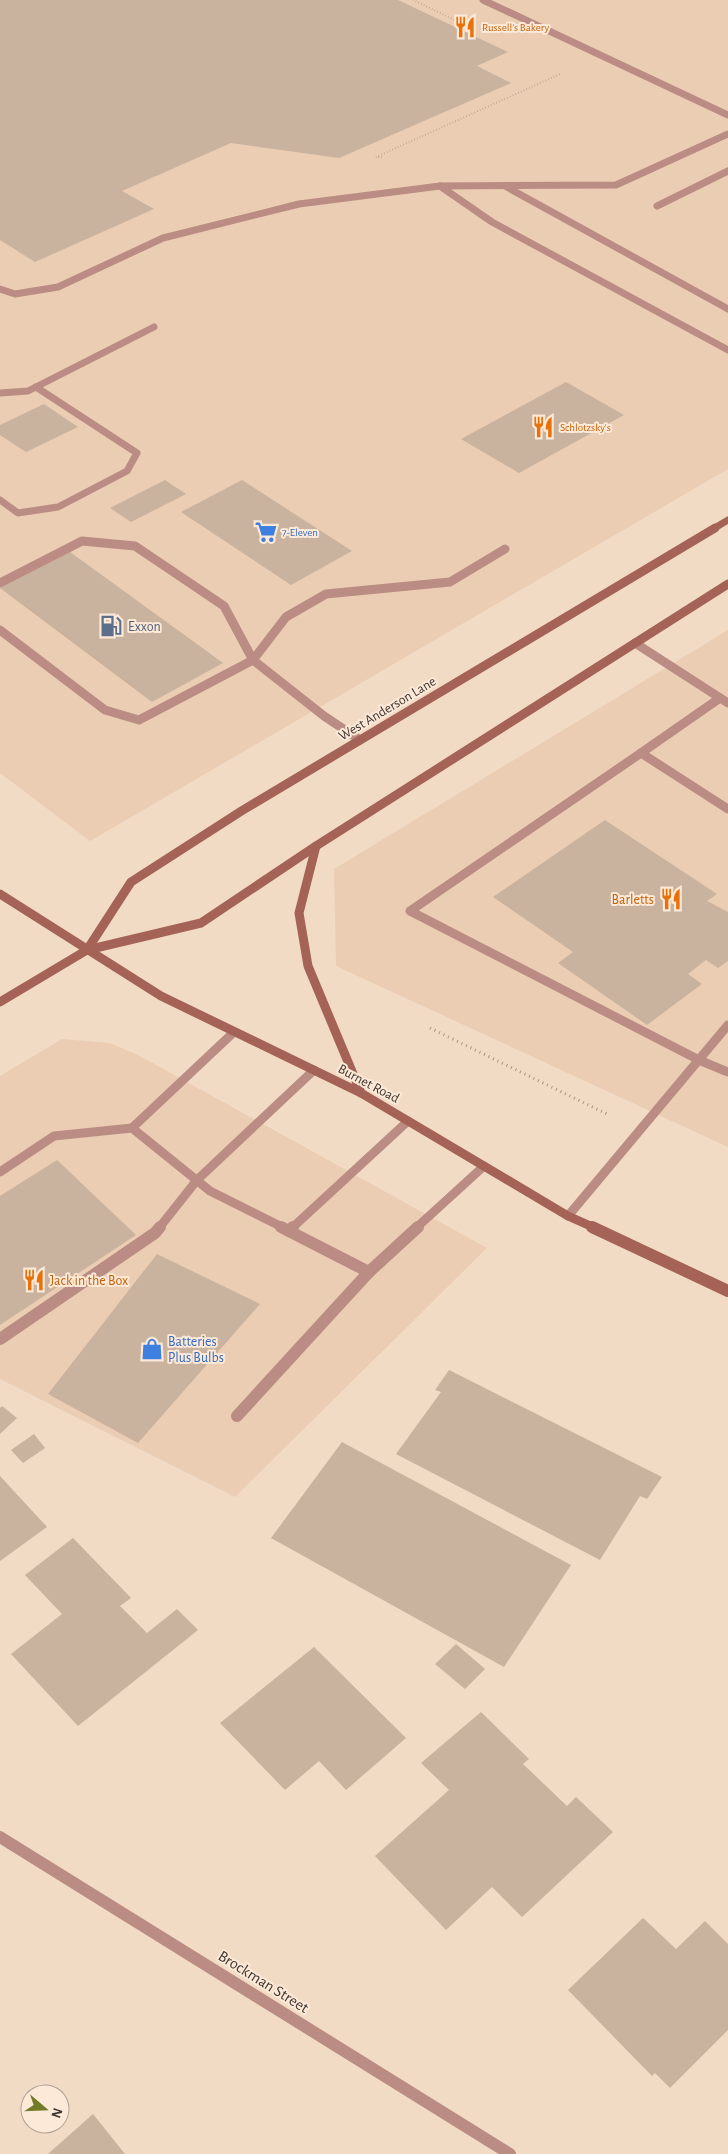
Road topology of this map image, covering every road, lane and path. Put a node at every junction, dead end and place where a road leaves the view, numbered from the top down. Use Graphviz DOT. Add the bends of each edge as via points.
graph roads {
  1 [pos="413,0"];
  2 [pos="483,0"];
  3 [pos="457,21"];
  4 [pos="554,68"];
  5 [pos="728,115"];
  6 [pos="728,134"];
  7 [pos="385,158"];
  8 [pos="728,171"];
  9 [pos="503,185"];
  10 [pos="440,186"];
  11 [pos="657,206"];
  12 [pos="0,288"];
  13 [pos="728,309"];
  14 [pos="154,327"];
  15 [pos="728,350"];
  16 [pos="36,387"];
  17 [pos="0,393"];
  18 [pos="0,500"];
  19 [pos="728,520"];
  20 [pos="506,549"];
  21 [pos="0,583"];
  22 [pos="728,584"];
  23 [pos="0,630"];
  24 [pos="635,643"];
  25 [pos="252,660"];
  26 [pos="724,700"];
  27 [pos="360,740"];
  28 [pos="641,753"];
  29 [pos="728,808"];
  30 [pos="316,846"];
  31 [pos="0,894"];
  32 [pos="87,950"];
  33 [pos="0,1002"];
  34 [pos="728,1025"];
  35 [pos="430,1028"];
  36 [pos="234,1032"];
  37 [pos="699,1060"];
  38 [pos="314,1070"];
  39 [pos="728,1072"];
  40 [pos="362,1093"];
  41 [pos="408,1121"];
  42 [pos="132,1128"];
  43 [pos="640,1129"];
  44 [pos="484,1166"];
  45 [pos="0,1172"];
  46 [pos="197,1180"];
  47 [pos="568,1216"];
  48 [pos="289,1231"];
  49 [pos="368,1272"];
  50 [pos="728,1291"];
  51 [pos="0,1339"];
  52 [pos="237,1416"];
  53 [pos="0,1837"];
  54 [pos="510,2154"];
  1 -- 3 [label="path"];
  2 -- 5 [label="street"];
  4 -- 7 [label="path" via="563,72 376,157"];
  6 -- 9 [label="street" via="616,185"];
  8 -- 11 [label="street"];
  9 -- 10 [label="street"];
  9 -- 13 [label="street"];
  10 -- 12 [label="street" via="299,204 163,238 58,287 15,294"];
  10 -- 15 [label="street" via="492,222"];
  14 -- 16 [label="street"];
  16 -- 17 [label="street" via="28,391"];
  16 -- 18 [label="street" via="137,453 126,471 58,507 18,513"];
  19 -- 27 [label="main road, West Anderson Lane"];
  20 -- 25 [label="street" via="450,582 326,594 286,617"];
  21 -- 25 [label="street" via="82,541 135,546 224,606"];
  22 -- 24 [label="main road, West Anderson Lane"];
  23 -- 25 [label="street" via="105,710 139,720"];
  24 -- 26 [label="street"];
  24 -- 30 [label="main road, West Anderson Lane"];
  25 -- 27 [label="street"];
  26 -- 28 [label="street"];
  27 -- 32 [label="main road, West Anderson Lane" via="131,882"];
  28 -- 29 [label="street"];
  28 -- 37 [label="street" via="410,911"];
  30 -- 32 [label="main road, West Anderson Lane" via="201,923"];
  30 -- 40 [label="main road" via="298,913 308,966"];
  31 -- 32 [label="main road, Burnet Road"];
  32 -- 33 [label="main road, West Anderson Lane"];
  32 -- 36 [label="main road, Burnet Road" via="162,996"];
  34 -- 37 [label="street"];
  35 -- 43 [label="path"];
  36 -- 38 [label="main road, Burnet Road"];
  36 -- 42 [label="street"];
  37 -- 39 [label="street"];
  37 -- 43 [label="street"];
  38 -- 40 [label="main road, Burnet Road"];
  38 -- 46 [label="street"];
  40 -- 41 [label="main road, Burnet Road"];
  41 -- 44 [label="main road, Burnet Road"];
  41 -- 48 [label="street"];
  42 -- 45 [label="street" via="54,1136"];
  42 -- 46 [label="street"];
  43 -- 47 [label="street"];
  44 -- 47 [label="main road, Burnet Road"];
  44 -- 49 [label="street"];
  46 -- 48 [label="street" via="210,1191"];
  46 -- 51 [label="street" via="155,1233"];
  47 -- 50 [label="main road, Burnet Road"];
  48 -- 49 [label="street"];
  49 -- 52 [label="street"];
  53 -- 54 [label="street, Brockman Street"];
}
